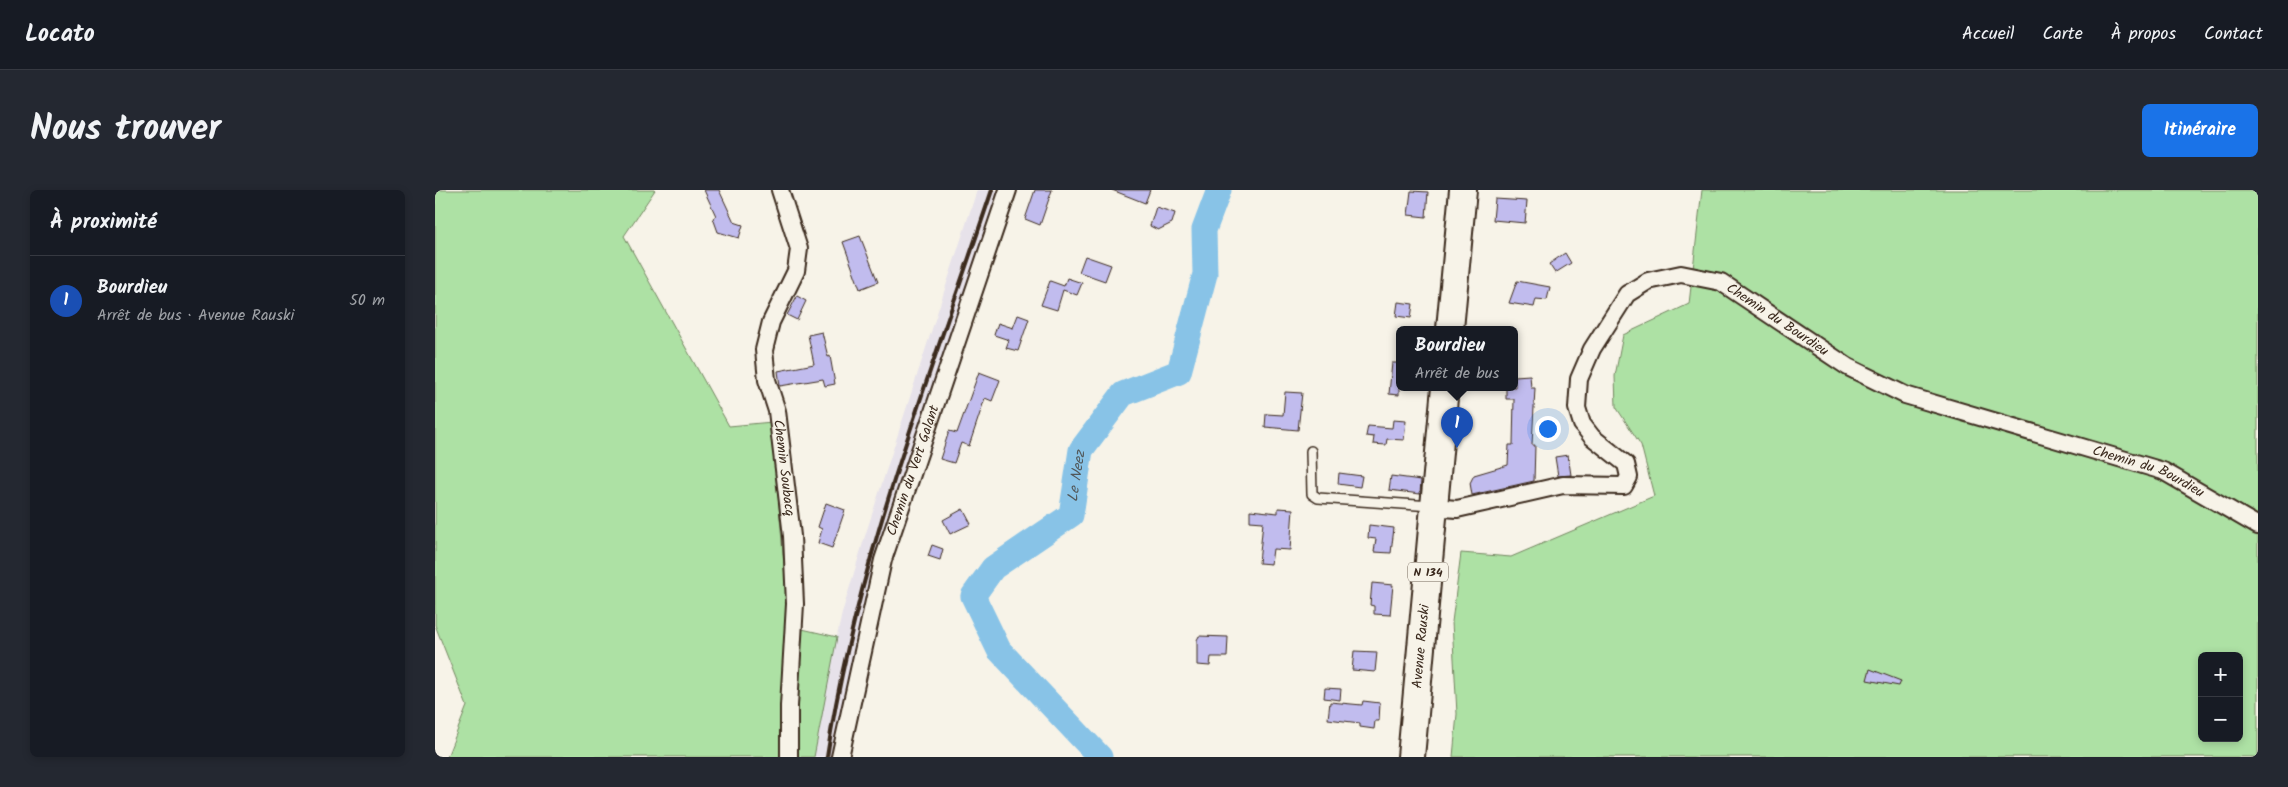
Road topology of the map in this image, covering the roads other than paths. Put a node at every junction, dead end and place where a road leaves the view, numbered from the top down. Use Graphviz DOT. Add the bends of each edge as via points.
graph roads {
  1 [pos="780,190"];
  2 [pos="1009,190"];
  3 [pos="1463,190"];
  4 [pos="1450,326"];
  5 [pos="1445,391"];
  6 [pos="1311,451"];
  7 [pos="1433,507"];
  8 [pos="2258,526"];
  9 [pos="789,757"];
  10 [pos="840,757"];
  11 [pos="1411,757"];
  1 -- 9 [label="street, Chemin Soubacq" via="799,249 796,271 771,322 764,350 767,380 777,411 792,536 795,604"];
  2 -- 10 [label="street, Chemin du Vert Galant" via="883,560"];
  3 -- 4 [label="main road"];
  5 -- 7 [label="main road, Avenue Rauski / N 134"];
  6 -- 7 [label="lane" via="1311,494 1318,498"];
  7 -- 8 [label="street, Chemin du Bourdieu" via="1457,508 1563,485 1624,486 1629,477 1626,464 1592,437 1582,424 1577,408 1579,379 1592,349 1627,294 1647,281 1681,274 1721,282 1848,366 1905,395 2163,472"];
  7 -- 11 [label="main road, Avenue Rauski / N 134"];
}
